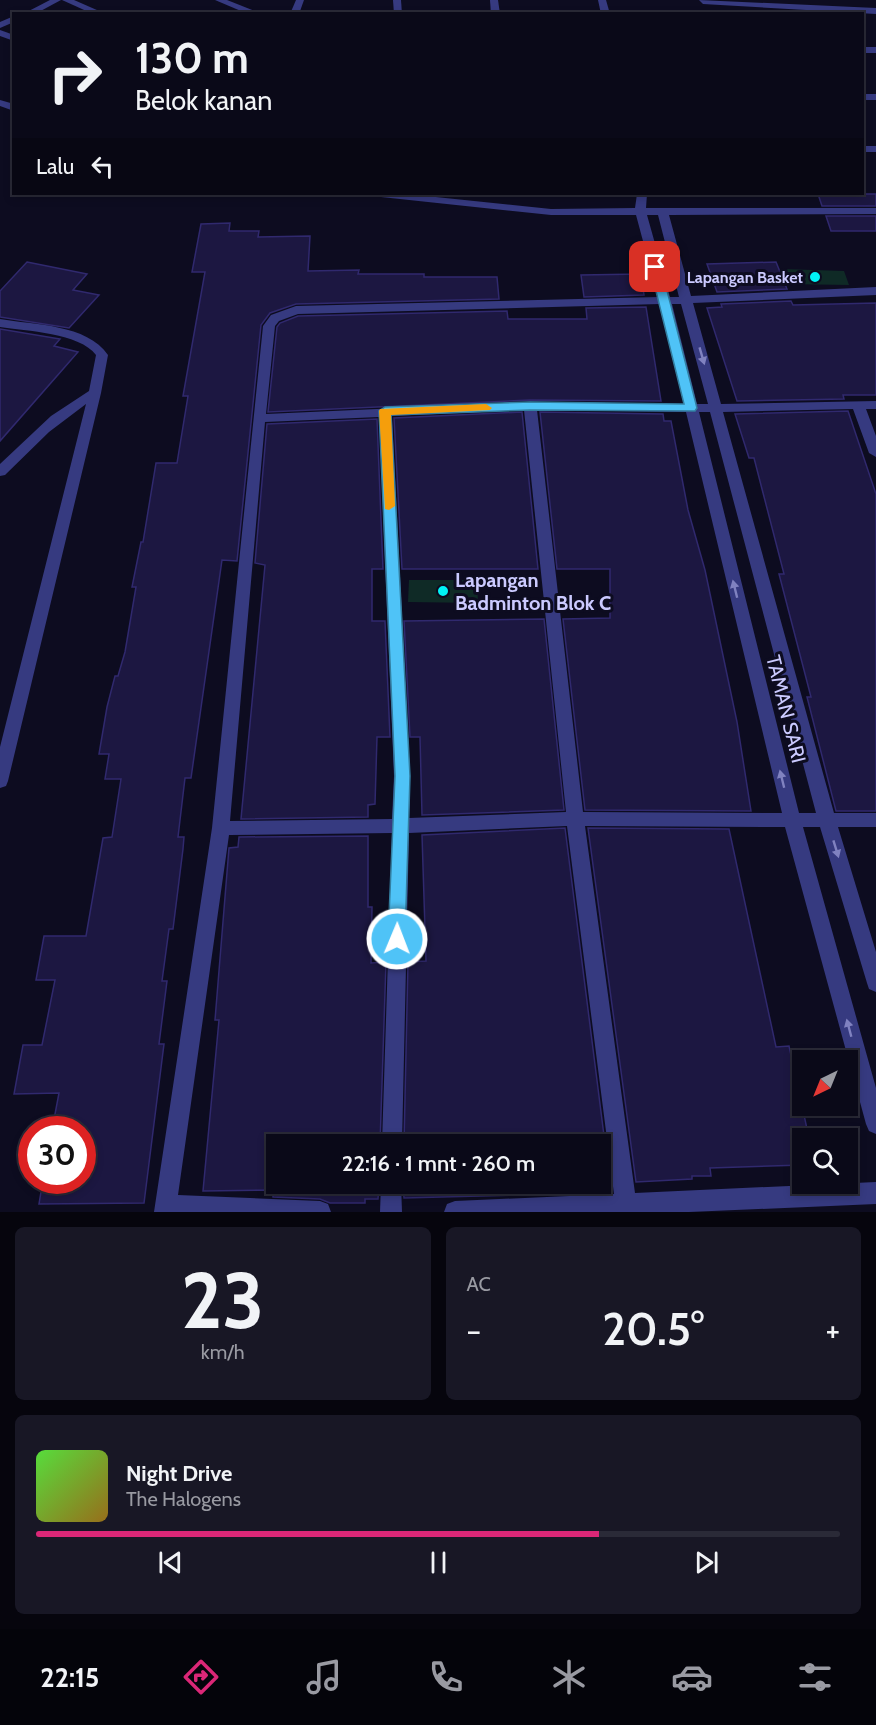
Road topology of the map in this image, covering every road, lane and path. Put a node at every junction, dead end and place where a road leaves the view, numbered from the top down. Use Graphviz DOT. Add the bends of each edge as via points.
graph roads {
  1 [pos="57,0"];
  2 [pos="66,0"];
  3 [pos="219,0"];
  4 [pos="703,0"];
  5 [pos="876,11"];
  6 [pos="31,12"];
  7 [pos="97,12"];
  8 [pos="252,12"];
  9 [pos="390,195"];
  10 [pos="642,195"];
  11 [pos="640,211"];
  12 [pos="876,211"];
  13 [pos="662,212"];
  14 [pos="876,291"];
  15 [pos="687,300"];
  16 [pos="665,301"];
  17 [pos="0,323"];
  18 [pos="95,393"];
  19 [pos="876,405"];
  20 [pos="530,406"];
  21 [pos="858,406"];
  22 [pos="691,408"];
  23 [pos="717,408"];
  24 [pos="385,411"];
  25 [pos="259,418"];
  26 [pos="876,453"];
  27 [pos="0,472"];
  28 [pos="0,782"];
  29 [pos="575,819"];
  30 [pos="792,819"];
  31 [pos="827,820"];
  32 [pos="876,820"];
  33 [pos="399,826"];
  34 [pos="221,828"];
  35 [pos="876,983"];
  36 [pos="876,1124"];
  37 [pos="392,1134"];
  38 [pos="876,1193"];
  39 [pos="391,1194"];
  40 [pos="165,1208"];
  41 [pos="626,1208"];
  42 [pos="320,1212"];
  43 [pos="391,1212"];
  44 [pos="455,1212"];
  1 -- 6 [label="street"];
  2 -- 7 [label="street"];
  3 -- 8 [label="street"];
  4 -- 5 [label="street"];
  9 -- 11 [label="street" via="551,212"];
  10 -- 11 [label="street"];
  11 -- 13 [label="street"];
  11 -- 16 [label="street, TAMAN SARI"];
  12 -- 13 [label="street"];
  13 -- 15 [label="street, TAMAN SARI"];
  14 -- 15 [label="street"];
  15 -- 16 [label="street"];
  15 -- 23 [label="street, TAMAN SARI, one-way"];
  16 -- 22 [label="street, TAMAN SARI"];
  16 -- 25 [label="street" via="296,310 275,318 269,326"];
  17 -- 18 [label="street" via="75,336 96,346 102,355"];
  18 -- 27 [label="street" via="50,421"];
  18 -- 28 [label="street"];
  19 -- 21 [label="street"];
  20 -- 22 [label="street"];
  20 -- 24 [label="street"];
  20 -- 29 [label="street"];
  21 -- 23 [label="street"];
  21 -- 26 [label="street"];
  22 -- 23 [label="street"];
  30 -- 22 [label="street, TAMAN SARI, one-way"];
  23 -- 31 [label="street, TAMAN SARI"];
  24 -- 25 [label="street"];
  24 -- 33 [label="street" via="402,776"];
  25 -- 34 [label="street"];
  29 -- 30 [label="street"];
  29 -- 33 [label="street"];
  29 -- 41 [label="street"];
  30 -- 31 [label="street"];
  36 -- 30 [label="street, TAMAN SARI, one-way"];
  31 -- 32 [label="street"];
  31 -- 35 [label="street, TAMAN SARI, one-way"];
  33 -- 34 [label="street"];
  33 -- 37 [label="street"];
  34 -- 40 [label="street"];
  38 -- 41 [label="street"];
  39 -- 43 [label="street"];
  40 -- 42 [label="street"];
  41 -- 44 [label="street"];
}
